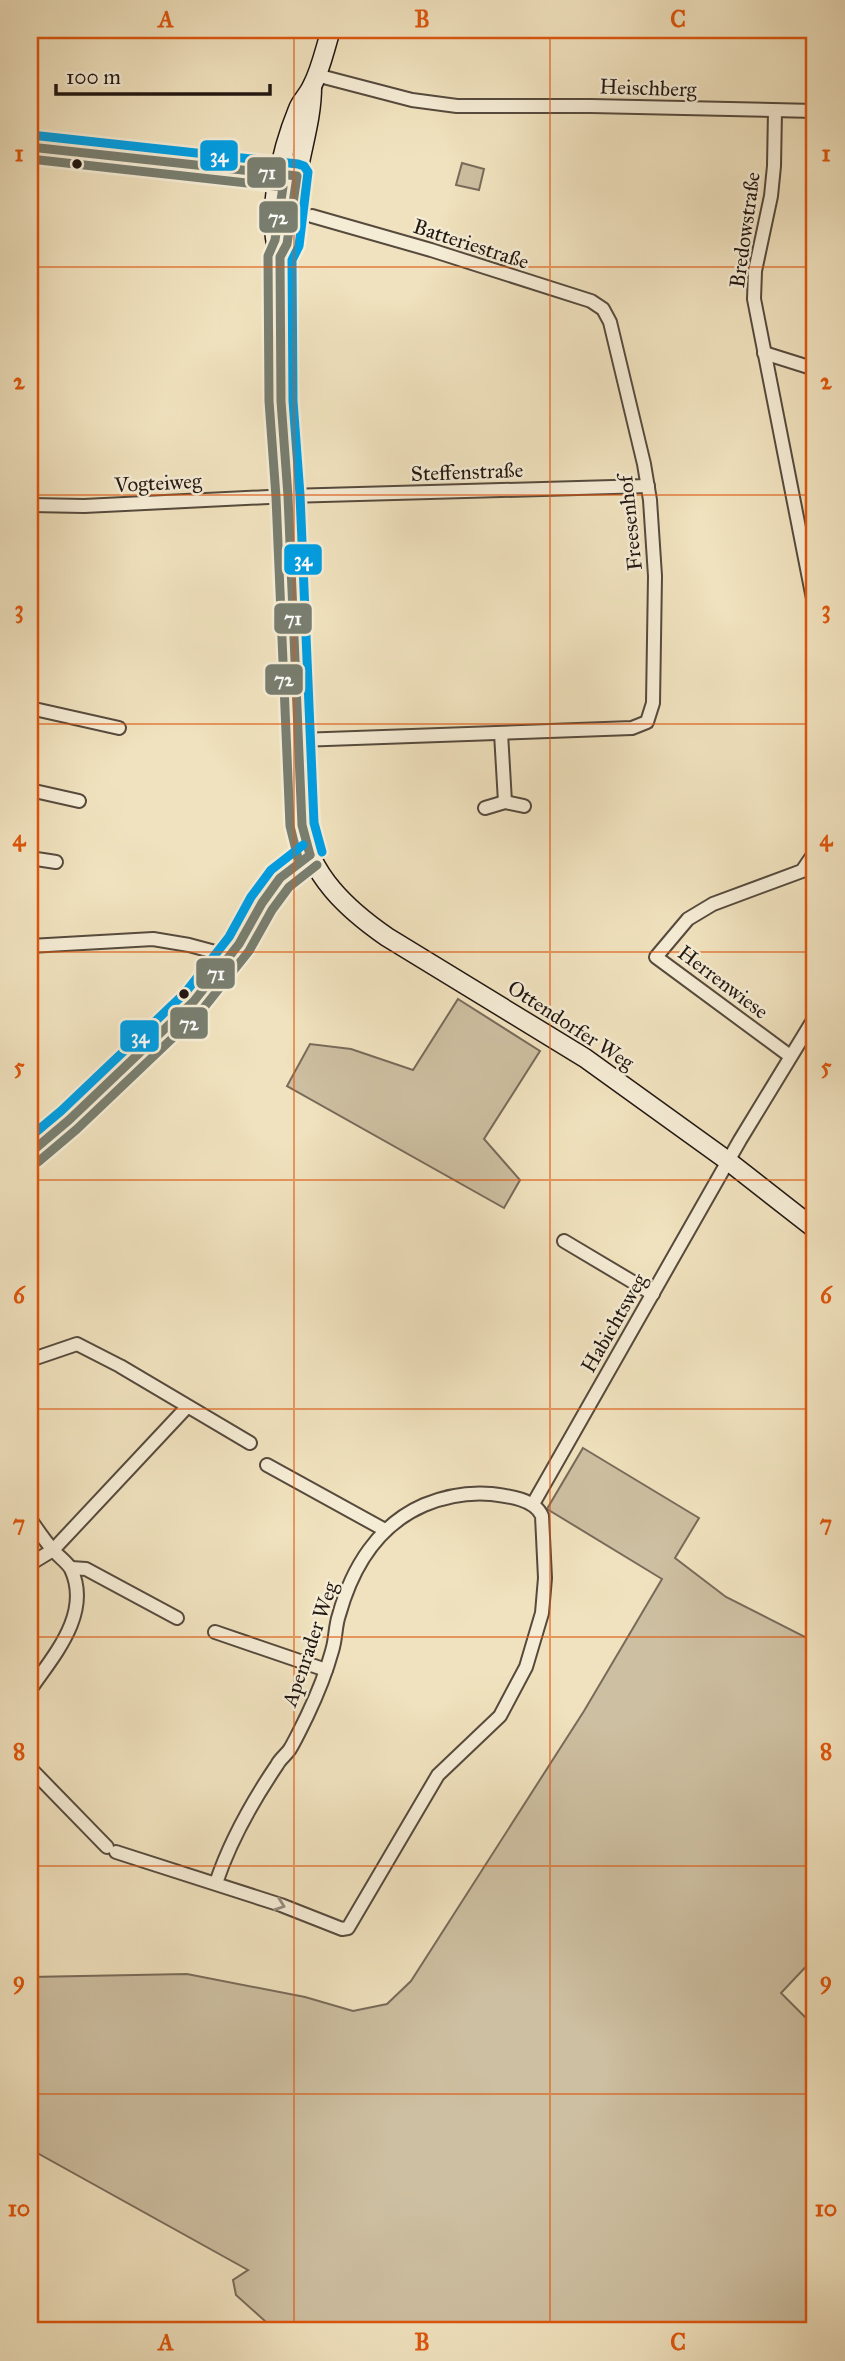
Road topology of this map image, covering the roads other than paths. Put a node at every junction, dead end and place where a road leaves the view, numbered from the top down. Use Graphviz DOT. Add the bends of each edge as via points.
graph roads {
  1 [pos="331,30"];
  2 [pos="314,81"];
  3 [pos="775,111"];
  4 [pos="815,111"];
  5 [pos="30,146"];
  6 [pos="289,175"];
  7 [pos="312,216"];
  8 [pos="610,322"];
  9 [pos="764,353"];
  10 [pos="815,369"];
  11 [pos="648,486"];
  12 [pos="288,496"];
  13 [pos="30,506"];
  14 [pos="809,550"];
  15 [pos="815,609"];
  16 [pos="30,708"];
  17 [pos="119,728"];
  18 [pos="501,733"];
  19 [pos="299,740"];
  20 [pos="30,790"];
  21 [pos="79,801"];
  22 [pos="505,802"];
  23 [pos="524,806"];
  24 [pos="485,808"];
  25 [pos="815,852"];
  26 [pos="310,855"];
  27 [pos="30,858"];
  28 [pos="56,862"];
  29 [pos="30,946"];
  30 [pos="230,956"];
  31 [pos="815,1017"];
  32 [pos="790,1056"];
  33 [pos="30,1153"];
  34 [pos="728,1161"];
  35 [pos="815,1229"];
  36 [pos="564,1241"];
  37 [pos="653,1294"];
  38 [pos="30,1360"];
  39 [pos="187,1407"];
  40 [pos="250,1443"];
  41 [pos="267,1465"];
  42 [pos="533,1504"];
  43 [pos="30,1519"];
  44 [pos="385,1530"];
  45 [pos="53,1550"];
  46 [pos="30,1564"];
  47 [pos="71,1568"];
  48 [pos="177,1618"];
  49 [pos="215,1632"];
  50 [pos="326,1670"];
  51 [pos="30,1690"];
  52 [pos="30,1768"];
  53 [pos="216,1883"];
  1 -- 2 [label="main road, Ottendorfer Weg"];
  2 -- 3 [label="street, Heischberg" via="457,106"];
  2 -- 6 [label="main road, Ottendorfer Weg" via="299,106 285,148"];
  3 -- 4 [label="street, Heischberg"];
  3 -- 9 [label="street, Bredowstraße" via="773,176 755,271 754,299"];
  5 -- 6 [label="main road"];
  6 -- 12 [label="main road, Ottendorfer Weg" via="275,212 274,243 280,257 281,401"];
  7 -- 8 [label="street, Batteriestraße" via="591,301 603,309"];
  8 -- 11 [label="street, Freesenhof"];
  9 -- 10 [label="street"];
  9 -- 14 [label="street, Bredowstraße"];
  11 -- 12 [label="street, Steffenstraße"];
  11 -- 18 [label="street, Freesenhof" via="655,576 653,703 647,722 632,729"];
  12 -- 13 [label="street, Vogteiweg"];
  12 -- 19 [label="main road, Ottendorfer Weg"];
  14 -- 15 [label="street, Bredowstraße"];
  16 -- 17 [label="street"];
  18 -- 19 [label="street"];
  18 -- 22 [label="street"];
  19 -- 26 [label="main road, Ottendorfer Weg" via="302,825"];
  20 -- 21 [label="street"];
  22 -- 23 [label="street"];
  22 -- 24 [label="street"];
  25 -- 32 [label="street, Herrenwiese" via="802,871 713,904 688,919 656,957"];
  26 -- 30 [label="main road" via="280,878"];
  26 -- 34 [label="main road, Ottendorfer Weg" via="333,891 361,919 585,1058"];
  27 -- 28 [label="street"];
  29 -- 30 [label="street" via="153,939"];
  30 -- 33 [label="main road" via="194,1001"];
  31 -- 32 [label="street"];
  32 -- 34 [label="street"];
  34 -- 35 [label="main road, Ottendorfer Weg"];
  34 -- 37 [label="street, Habichtsweg"];
  36 -- 37 [label="street"];
  37 -- 42 [label="street, Habichtsweg"];
  38 -- 39 [label="street" via="76,1344"];
  39 -- 40 [label="street"];
  39 -- 45 [label="street"];
  41 -- 44 [label="street"];
  42 -- 44 [label="street, Apenrader Weg" via="494,1494 454,1495 416,1509"];
  53 -- 42 [label="street, one-way" via="348,1928 438,1775 500,1716 526,1667 542,1613 545,1578 542,1516"];
  43 -- 45 [label="street"];
  44 -- 50 [label="street, Apenrader Weg" via="349,1584"];
  45 -- 46 [label="street"];
  45 -- 47 [label="street"];
  47 -- 48 [label="street" via="86,1569"];
  47 -- 51 [label="street" via="77,1609 66,1637"];
  49 -- 50 [label="street"];
  50 -- 53 [label="street, Apenrader Weg" via="290,1749 227,1850"];
  52 -- 53 [label="street" via="112,1850"];
}
